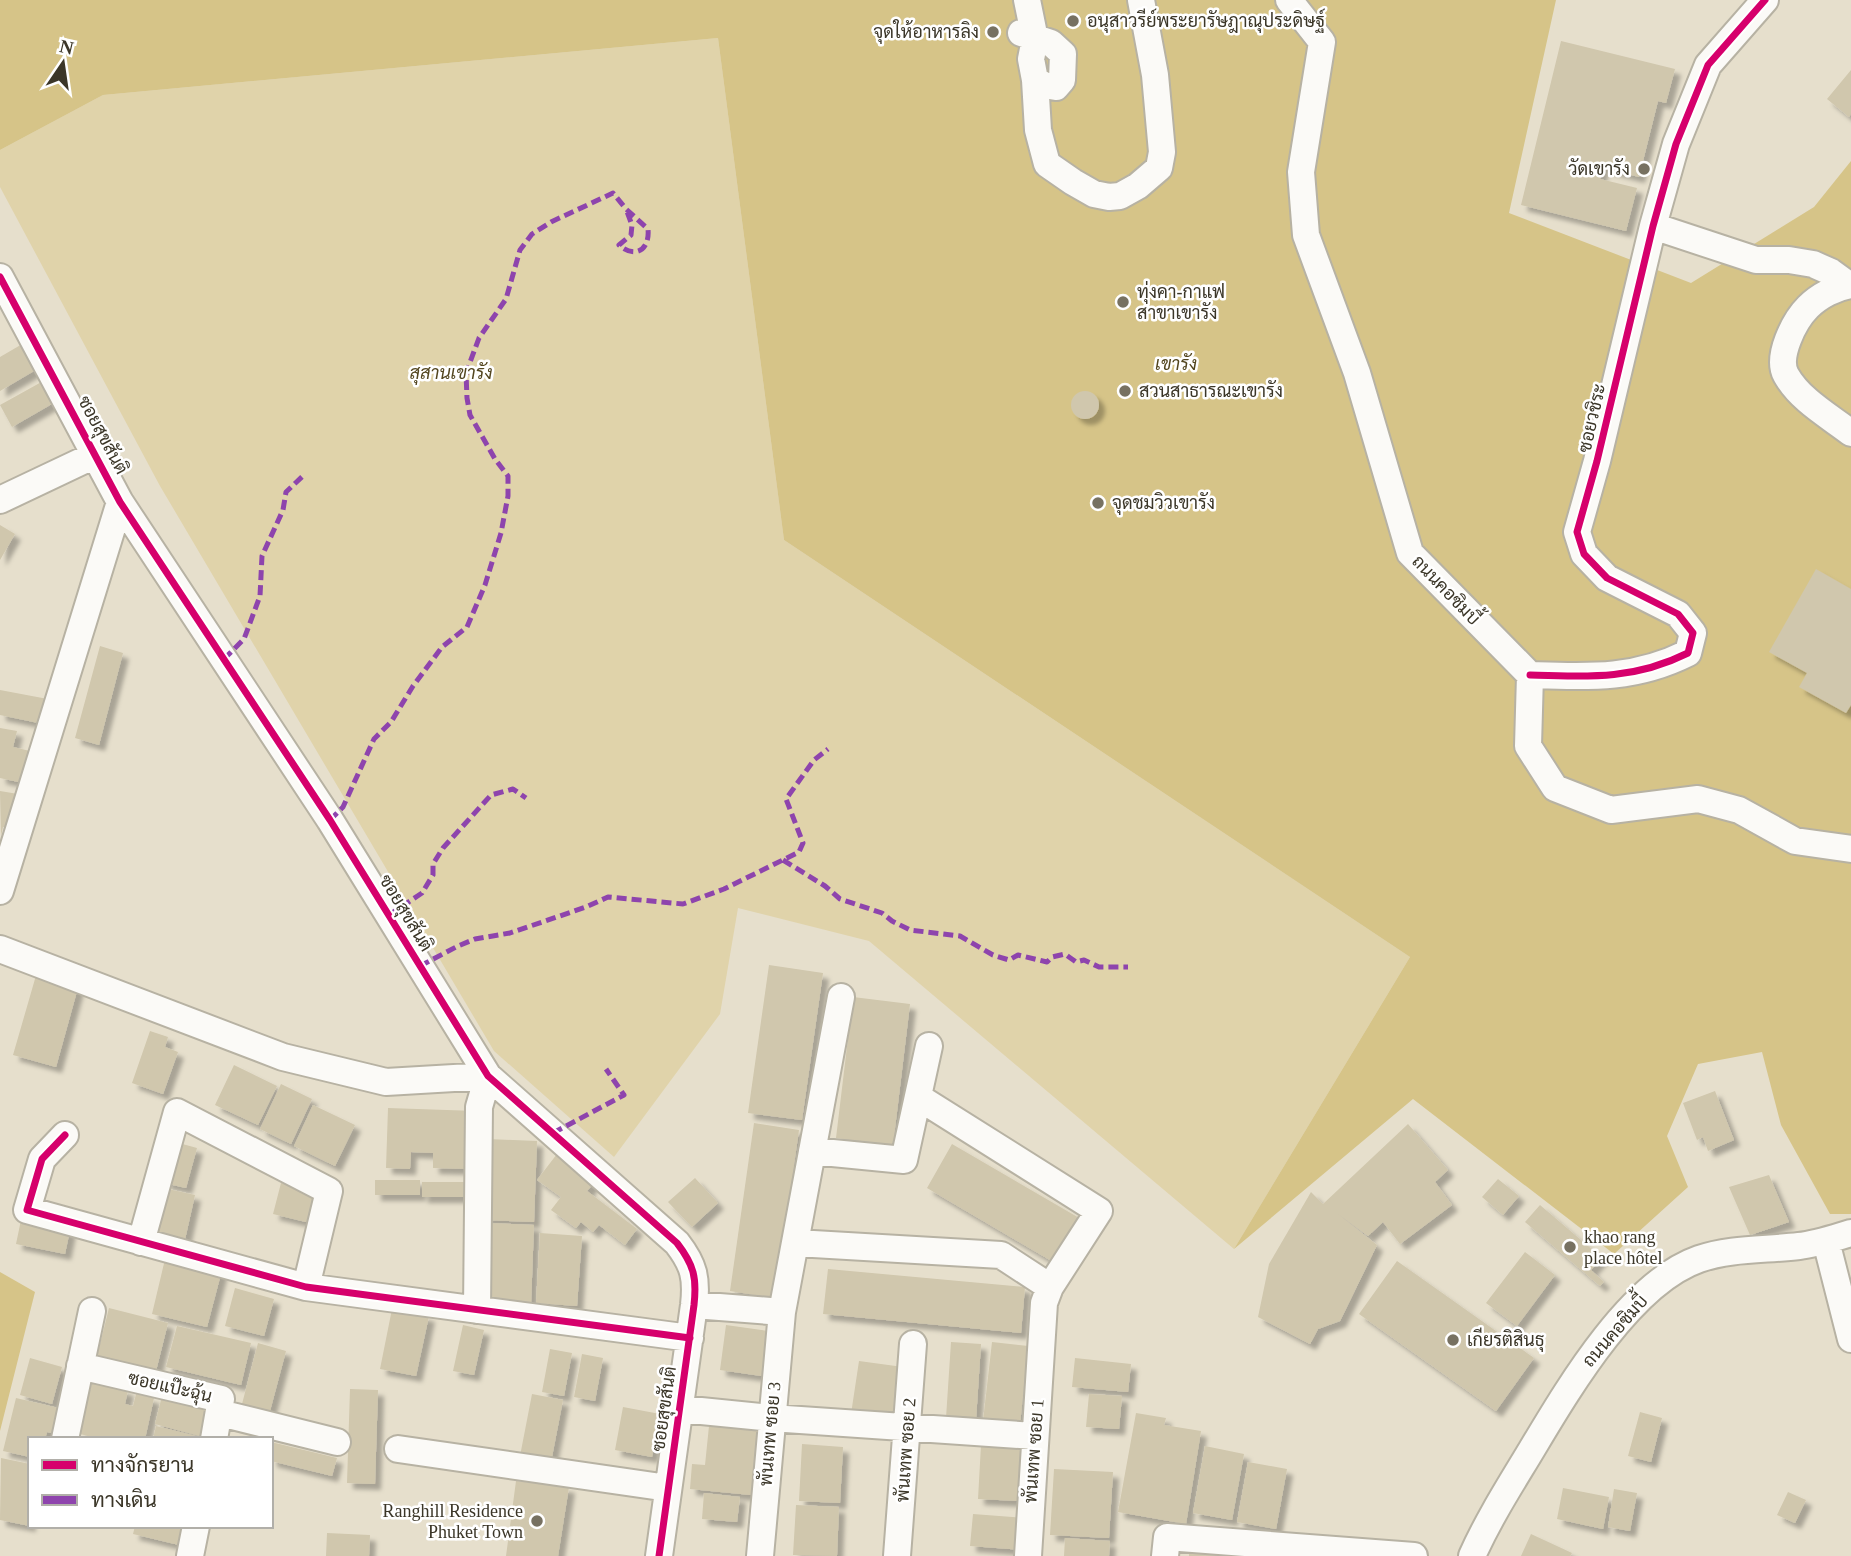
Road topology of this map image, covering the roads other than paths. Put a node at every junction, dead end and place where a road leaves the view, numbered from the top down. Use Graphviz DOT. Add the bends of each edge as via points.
graph roads {
  1 [pos="1007,0"];
  2 [pos="1027,0"];
  3 [pos="1141,0"];
  4 [pos="1289,0"];
  5 [pos="1765,0"];
  6 [pos="1030,53"];
  7 [pos="1653,226"];
  8 [pos="0,277"];
  9 [pos="1850,285"];
  10 [pos="1851,433"];
  11 [pos="97,454"];
  12 [pos="0,500"];
  13 [pos="120,502"];
  14 [pos="1530,675"];
  15 [pos="1851,849"];
  16 [pos="1,887"];
  17 [pos="0,949"];
  18 [pos="841,997"];
  19 [pos="929,1046"];
  20 [pos="488,1076"];
  21 [pos="918,1097"];
  22 [pos="65,1135"];
  23 [pos="812,1151"];
  24 [pos="1851,1233"];
  25 [pos="1826,1241"];
  26 [pos="141,1242"];
  27 [pos="796,1244"];
  28 [pos="1050,1286"];
  29 [pos="306,1287"];
  30 [pos="694,1305"];
  31 [pos="477,1310"];
  32 [pos="92,1311"];
  33 [pos="782,1312"];
  34 [pos="690,1338"];
  35 [pos="1851,1339"];
  36 [pos="914,1344"];
  37 [pos="80,1366"];
  38 [pos="681,1409"];
  39 [pos="220,1413"];
  40 [pos="771,1418"];
  41 [pos="909,1427"];
  42 [pos="1034,1436"];
  43 [pos="65,1437"];
  44 [pos="214,1437"];
  45 [pos="337,1442"];
  46 [pos="398,1449"];
  47 [pos="668,1488"];
  48 [pos="196,1528"];
  49 [pos="1297,1551"];
  50 [pos="190,1556"];
  51 [pos="659,1556"];
  52 [pos="760,1556"];
  53 [pos="897,1556"];
  54 [pos="1028,1556"];
  55 [pos="1165,1556"];
  56 [pos="1414,1556"];
  57 [pos="1472,1556"];
  1 -- 6 [label="street"];
  2 -- 6 [label="street"];
  3 -- 6 [label="street" via="1155,75 1162,152 1159,168 1128,193 1094,194 1047,164 1038,130"];
  4 -- 14 [label="street, ถนนคอซิมบี้" via="1322,42 1301,172 1306,235 1357,373 1410,553"];
  5 -- 7 [label="street, ซอยวชิระ" via="1708,65 1676,144"];
  7 -- 9 [label="street" via="1756,260 1813,264"];
  7 -- 14 [label="street, ซอยวชิระ" via="1577,532 1584,554 1607,578 1678,614 1693,633 1688,653 1663,665 1599,678"];
  8 -- 11 [label="street, ซอยสุขสันติ"];
  9 -- 10 [label="street" via="1808,306 1783,350 1784,373 1800,393"];
  11 -- 12 [label="street"];
  11 -- 13 [label="street, ซอยสุขสันติ"];
  13 -- 16 [label="street"];
  13 -- 20 [label="street, ซอยสุขสันติ" via="330,820"];
  14 -- 15 [label="street" via="1528,746 1555,788 1611,810 1698,799 1739,810 1795,841"];
  17 -- 20 [label="street" via="284,1057 386,1082"];
  18 -- 23 [label="street, พันเทพ ซอย 3"];
  19 -- 21 [label="street"];
  20 -- 30 [label="street, ซอยสุขสันติ" via="677,1243 691,1262"];
  20 -- 31 [label="street" via="480,1107"];
  21 -- 23 [label="street" via="904,1160"];
  21 -- 28 [label="street" via="1099,1212"];
  22 -- 26 [label="street" via="42,1159 27,1210"];
  23 -- 27 [label="street, พันเทพ ซอย 3"];
  24 -- 25 [label="street, ถนนคอซิมบี้"];
  25 -- 35 [label="street"];
  25 -- 57 [label="street, ถนนคอซิมบี้" via="1720,1254 1697,1260 1656,1284 1580,1371 1507,1488"];
  26 -- 29 [label="street"];
  26 -- 29 [label="street" via="177,1112 329,1191"];
  27 -- 28 [label="street" via="1001,1255"];
  27 -- 33 [label="street, พันเทพ ซอย 3"];
  28 -- 42 [label="street, พันเทพ ซอย 1" via="1044,1303"];
  29 -- 31 [label="street"];
  30 -- 33 [label="street"];
  30 -- 34 [label="street, ซอยสุขสันติ"];
  31 -- 34 [label="street"];
  32 -- 37 [label="street"];
  33 -- 40 [label="street, พันเทพ ซอย 3"];
  34 -- 38 [label="street, ซอยสุขสันติ"];
  36 -- 41 [label="street, พันเทพ ซอย 2"];
  37 -- 39 [label="street, ซอยแป๊ะฉุ้น" via="220,1399"];
  37 -- 43 [label="street"];
  38 -- 40 [label="street"];
  38 -- 47 [label="street, ซอยสุขสันติ"];
  39 -- 44 [label="street, ซอยแป๊ะฉุ้น"];
  39 -- 45 [label="street"];
  40 -- 41 [label="street"];
  40 -- 52 [label="street, พันเทพ ซอย 3"];
  41 -- 42 [label="street"];
  41 -- 53 [label="street, พันเทพ ซอย 2"];
  42 -- 54 [label="street, พันเทพ ซอย 1"];
  46 -- 47 [label="street"];
  47 -- 51 [label="street, ซอยสุขสันติ"];
  48 -- 50 [label="street"];
  49 -- 55 [label="street" via="1167,1536"];
  49 -- 56 [label="street"];
}
